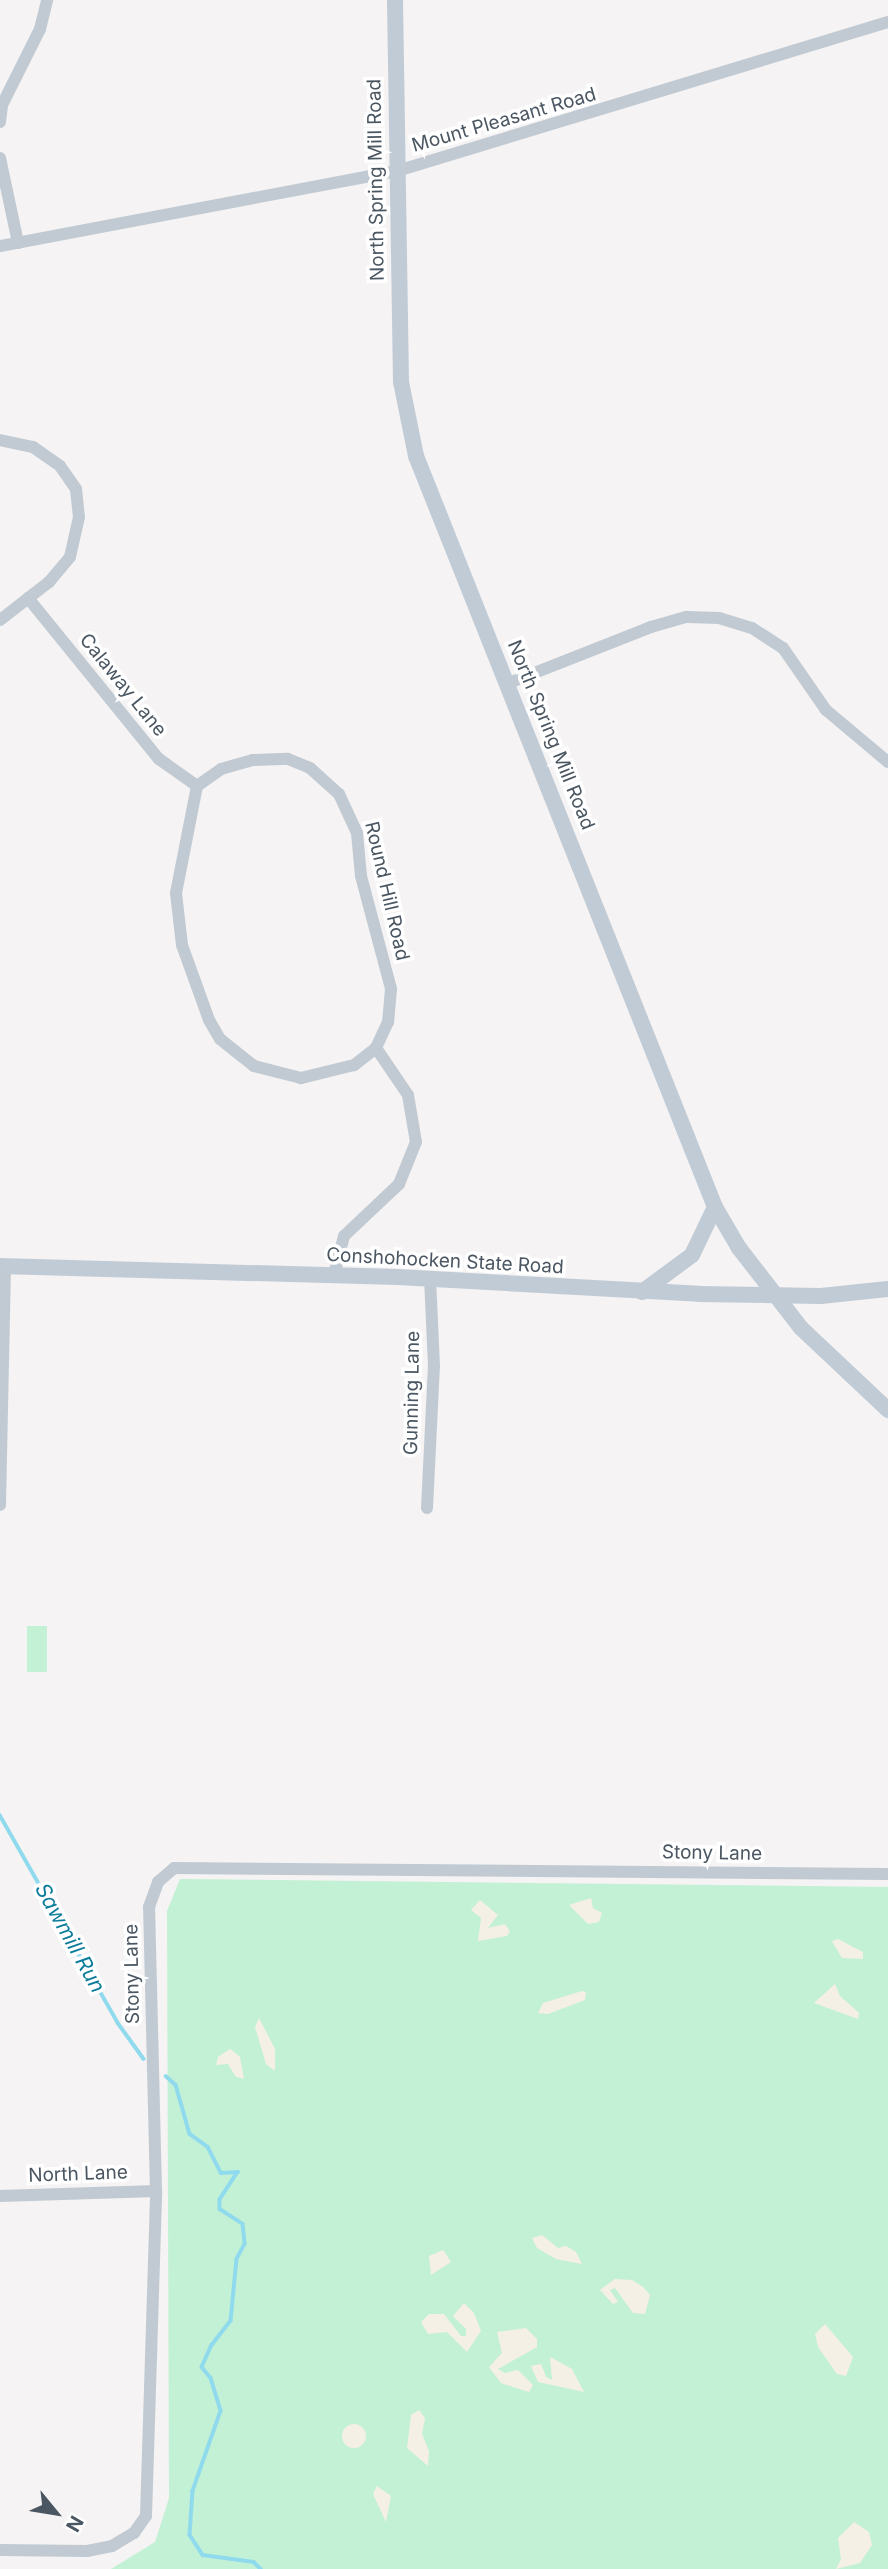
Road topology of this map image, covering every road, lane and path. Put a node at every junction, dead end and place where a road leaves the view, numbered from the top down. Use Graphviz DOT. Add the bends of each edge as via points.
graph roads {
  1 [pos="47,0"];
  2 [pos="395,0"];
  3 [pos="888,22"];
  4 [pos="0,122"];
  5 [pos="0,158"];
  6 [pos="397,171"];
  7 [pos="18,243"];
  8 [pos="0,246"];
  9 [pos="0,440"];
  10 [pos="28,598"];
  11 [pos="0,620"];
  12 [pos="509,683"];
  13 [pos="888,762"];
  14 [pos="197,786"];
  15 [pos="376,1048"];
  16 [pos="715,1208"];
  17 [pos="3,1266"];
  18 [pos="334,1275"];
  19 [pos="430,1279"];
  20 [pos="888,1289"];
  21 [pos="642,1292"];
  22 [pos="775,1294"];
  23 [pos="888,1410"];
  24 [pos="0,1505"];
  25 [pos="427,1508"];
  26 [pos="888,1874"];
  27 [pos="156,2191"];
  28 [pos="0,2196"];
  29 [pos="0,2550"];
  1 -- 4 [label="street" via="40,29 2,105"];
  2 -- 6 [label="main road, North Spring Mill Road"];
  3 -- 6 [label="street, Mount Pleasant Road"];
  5 -- 7 [label="street"];
  6 -- 7 [label="street, Mount Pleasant Road"];
  6 -- 12 [label="main road, North Spring Mill Road" via="401,382 409,433"];
  7 -- 8 [label="street, Mount Pleasant Road"];
  9 -- 10 [label="street" via="33,447 60,466 76,489 79,517 70,557"];
  10 -- 11 [label="street"];
  10 -- 14 [label="street, Calaway Lane" via="159,759"];
  12 -- 13 [label="street" via="651,627 687,617 719,618 752,628 783,648 827,710"];
  12 -- 16 [label="main road, North Spring Mill Road"];
  14 -- 15 [label="street, Round Hill Road" via="221,769 253,760 288,759 310,768 339,794 357,834 362,876 391,989 388,1022"];
  14 -- 15 [label="street" via="176,893 182,945 220,1039 254,1066 301,1078 354,1065"];
  15 -- 18 [label="street" via="408,1095 416,1142 399,1184 344,1236"];
  16 -- 21 [label="main road" via="692,1255"];
  16 -- 22 [label="main road, North Spring Mill Road"];
  17 -- 18 [label="main road, Conshohocken State Road"];
  17 -- 24 [label="street"];
  18 -- 19 [label="main road, Conshohocken State Road"];
  19 -- 21 [label="main road, Conshohocken State Road"];
  19 -- 25 [label="street, Gunning Lane" via="434,1366"];
  20 -- 22 [label="main road, Conshohocken State Road"];
  21 -- 22 [label="main road, Conshohocken State Road"];
  22 -- 23 [label="main road, North Spring Mill Road" via="809,1336"];
  26 -- 27 [label="street, Stony Lane" via="174,1868 158,1882 149,1907"];
  27 -- 28 [label="street, North Lane"];
  27 -- 29 [label="street, Stony Lane" via="146,2516 134,2533 113,2546 87,2551"];
}
